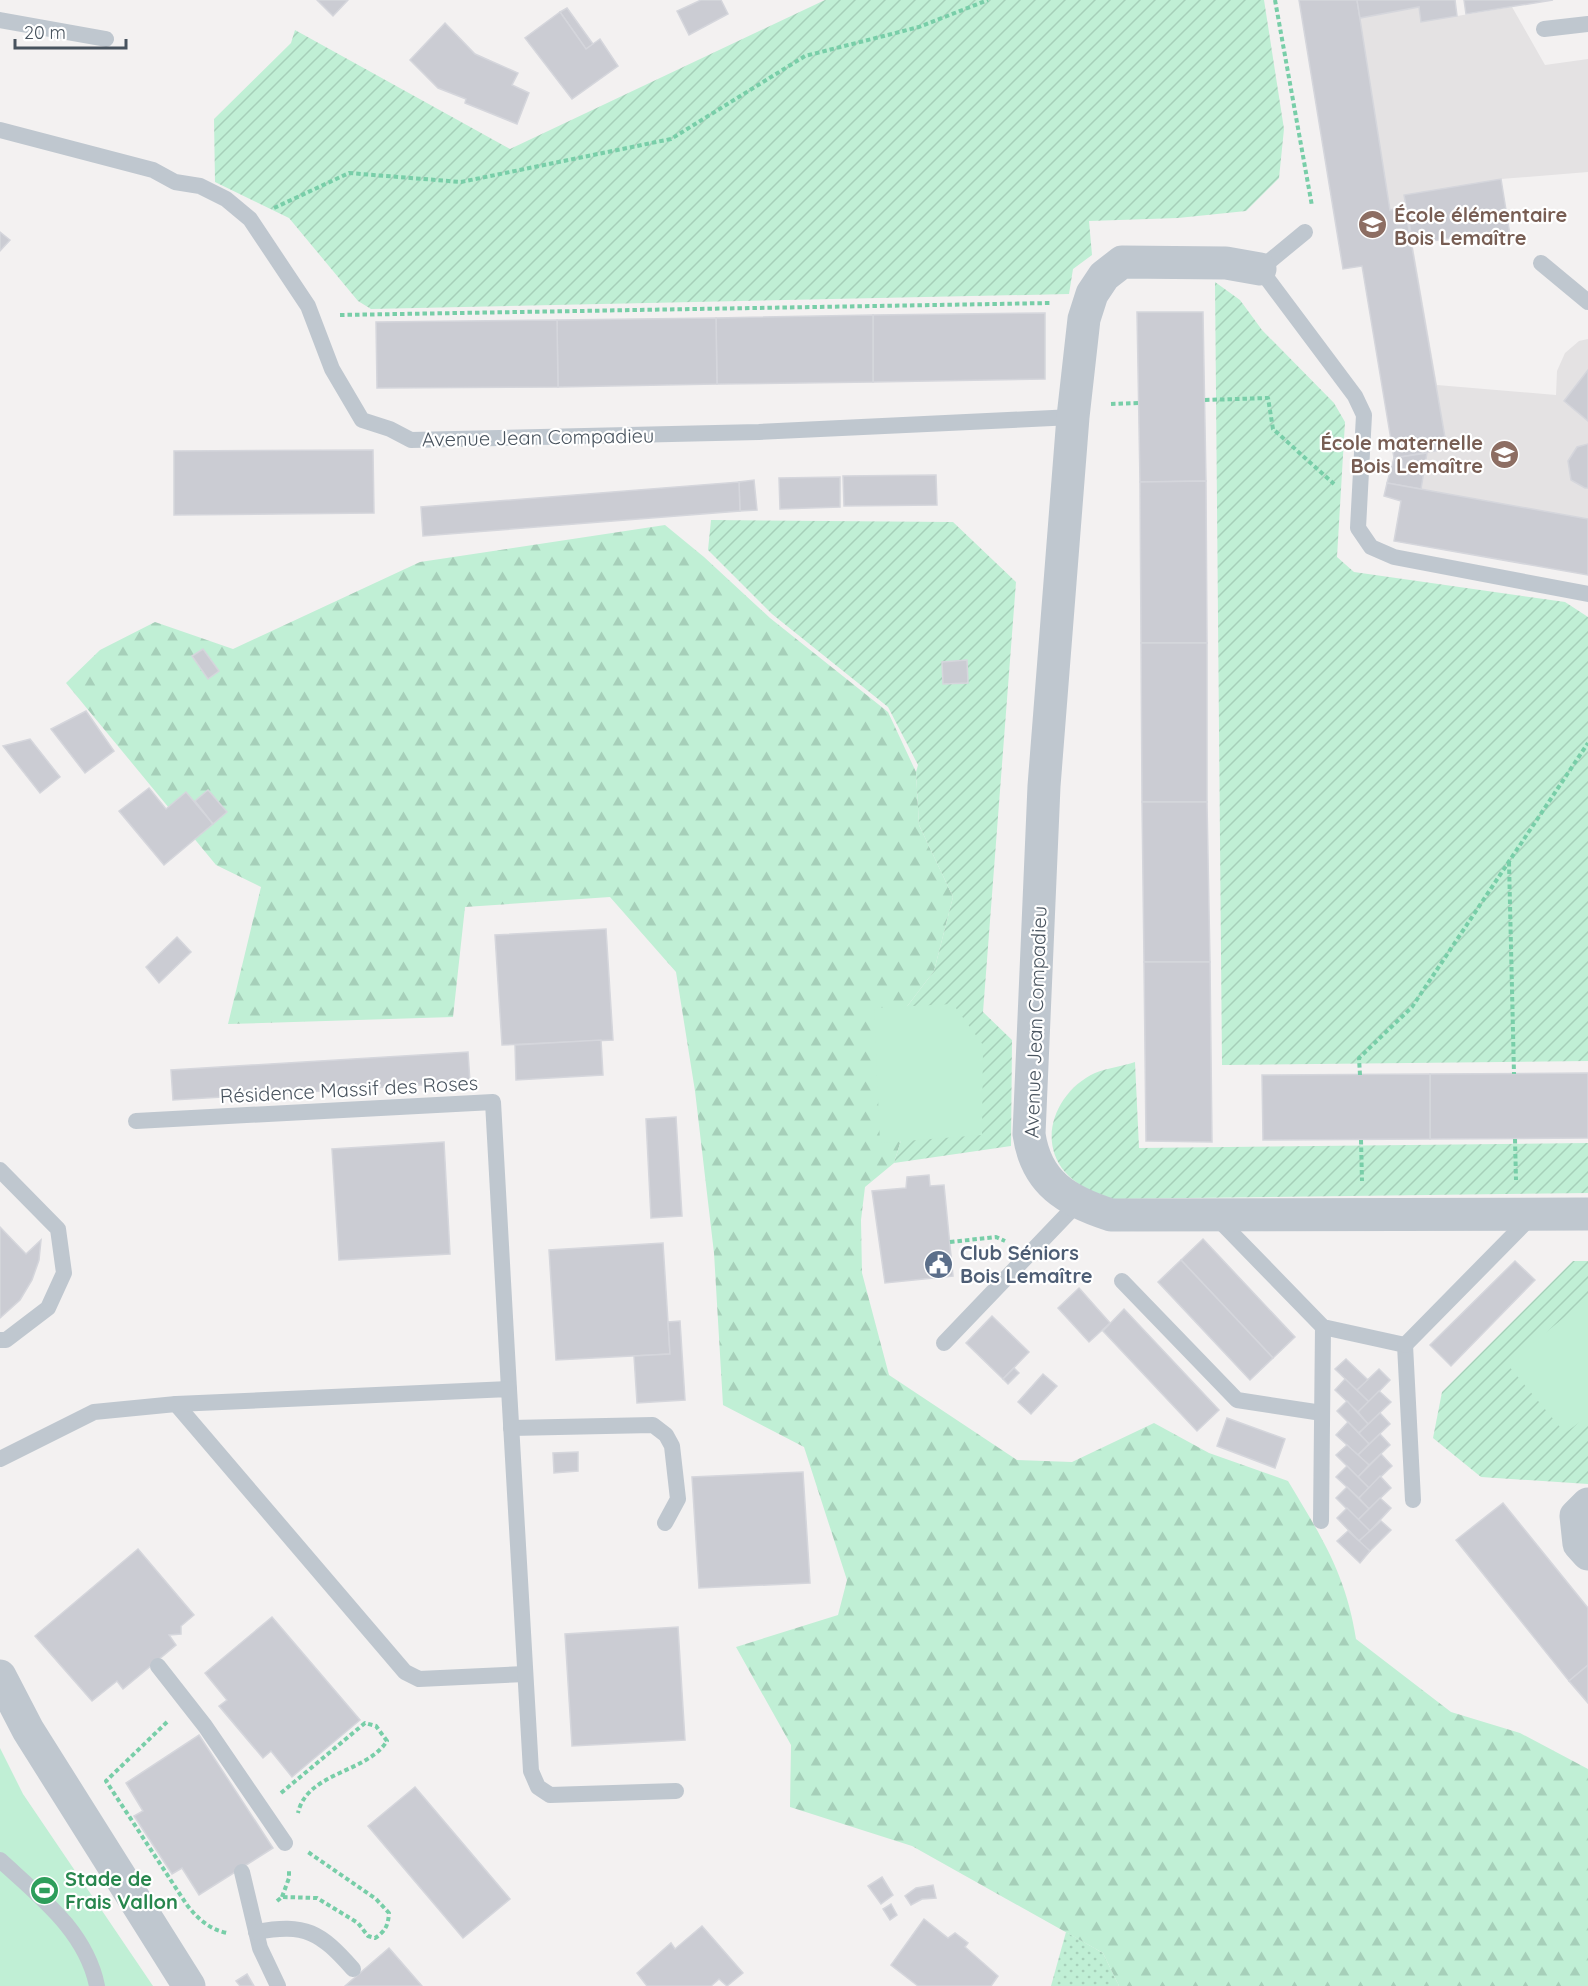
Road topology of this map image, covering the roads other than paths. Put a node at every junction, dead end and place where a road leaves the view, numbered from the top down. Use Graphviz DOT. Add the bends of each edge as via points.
graph roads {
  1 [pos="0,20"];
  2 [pos="1588,24"];
  3 [pos="1544,29"];
  4 [pos="106,39"];
  5 [pos="0,130"];
  6 [pos="1305,231"];
  7 [pos="1541,263"];
  8 [pos="1260,269"];
  9 [pos="1588,302"];
  10 [pos="1073,417"];
  11 [pos="1588,594"];
  12 [pos="136,1121"];
  13 [pos="0,1170"];
  14 [pos="1077,1204"];
  15 [pos="1212,1213"];
  16 [pos="1534,1214"];
  17 [pos="1588,1214"];
  18 [pos="1122,1281"];
  19 [pos="1323,1327"];
  20 [pos="0,1340"];
  21 [pos="944,1343"];
  22 [pos="1405,1345"];
  23 [pos="508,1389"];
  24 [pos="176,1404"];
  25 [pos="1323,1413"];
  26 [pos="511,1428"];
  27 [pos="0,1459"];
  28 [pos="1413,1500"];
  29 [pos="1588,1504"];
  30 [pos="1322,1521"];
  31 [pos="665,1523"];
  32 [pos="1588,1554"];
  33 [pos="158,1666"];
  34 [pos="525,1674"];
  35 [pos="0,1676"];
  36 [pos="676,1791"];
  37 [pos="293,1844"];
  38 [pos="0,1860"];
  39 [pos="242,1872"];
  40 [pos="255,1926"];
  41 [pos="353,1969"];
  42 [pos="97,1986"];
  43 [pos="189,1986"];
  44 [pos="278,1986"];
  1 -- 4 [label="lane"];
  2 -- 3 [label="lane"];
  5 -- 10 [label="lane, Avenue Jean Compadieu" via="153,170 175,182 200,186 226,199 250,219 308,306 332,369 362,420 411,440 759,432"];
  6 -- 8 [label="lane"];
  7 -- 9 [label="lane"];
  8 -- 10 [label="street, Avenue Jean Compadieu" via="1226,262 1122,262 1104,276 1092,294 1084,319"];
  8 -- 11 [label="lane" via="1355,396 1364,415 1358,528 1371,547 1394,557"];
  10 -- 14 [label="street, Avenue Jean Compadieu" via="1044,786 1029,1134 1032,1156 1050,1182"];
  12 -- 23 [label="lane, Résidence Massif des Roses" via="493,1102"];
  13 -- 20 [label="lane" via="58,1229 64,1273 48,1308 6,1340"];
  14 -- 15 [label="street, Avenue Jean Compadieu" via="1111,1215"];
  14 -- 21 [label="lane"];
  15 -- 16 [label="street, Avenue Jean Compadieu"];
  15 -- 19 [label="lane"];
  16 -- 17 [label="street, Avenue Jean Compadieu"];
  16 -- 22 [label="lane"];
  18 -- 25 [label="lane" via="1237,1400"];
  19 -- 22 [label="lane"];
  19 -- 25 [label="lane"];
  22 -- 28 [label="lane"];
  23 -- 24 [label="lane"];
  23 -- 26 [label="lane, Résidence Massif des Roses"];
  24 -- 27 [label="lane" via="94,1412"];
  24 -- 34 [label="lane" via="405,1672 419,1679"];
  25 -- 30 [label="lane"];
  26 -- 31 [label="lane" via="653,1425 672,1446 678,1499"];
  26 -- 34 [label="lane, Résidence Massif des Roses"];
  29 -- 32 [label="street" via="1576,1516 1579,1544"];
  33 -- 37 [label="lane" via="262,1809"];
  34 -- 36 [label="lane, Résidence Massif des Roses" via="531,1771 538,1787 550,1795"];
  35 -- 43 [label="street" via="28,1730"];
  38 -- 42 [label="lane" via="64,1919 93,1968"];
  39 -- 40 [label="lane"];
  40 -- 41 [label="lane" via="288,1926 316,1935"];
  40 -- 44 [label="lane" via="260,1948"];
}
